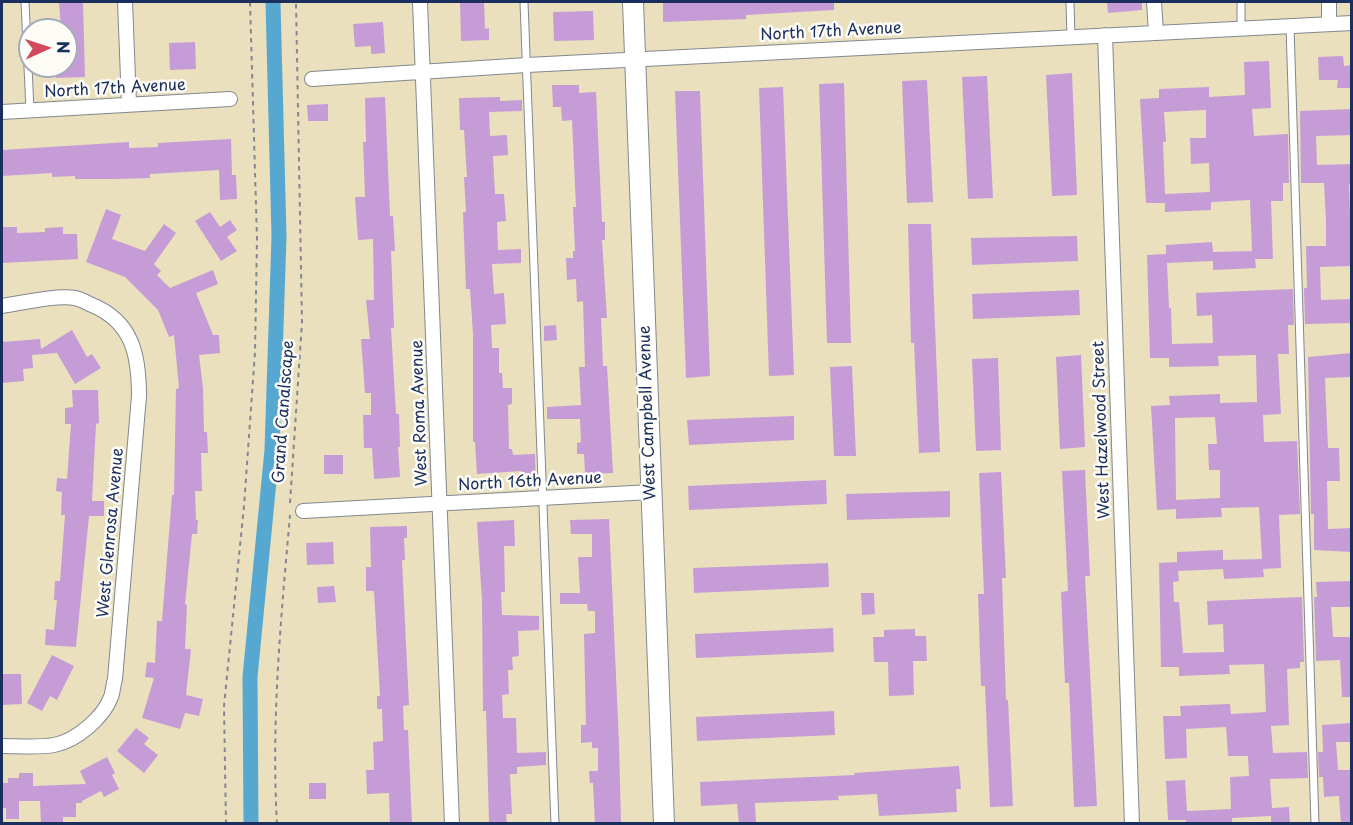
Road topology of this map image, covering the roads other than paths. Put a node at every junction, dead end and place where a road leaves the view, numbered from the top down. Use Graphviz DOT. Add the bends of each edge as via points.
graph roads {
  1 [pos="25,2"];
  2 [pos="125,2"];
  3 [pos="420,2"];
  4 [pos="524,2"];
  5 [pos="633,2"];
  6 [pos="1070,2"];
  7 [pos="1155,2"];
  8 [pos="1241,2"];
  9 [pos="1329,2"];
  10 [pos="1352,23"];
  11 [pos="1329,24"];
  12 [pos="1290,26"];
  13 [pos="1241,29"];
  14 [pos="1156,33"];
  15 [pos="1105,35"];
  16 [pos="1071,37"];
  17 [pos="634,59"];
  18 [pos="527,64"];
  19 [pos="423,71"];
  20 [pos="312,79"];
  21 [pos="230,99"];
  22 [pos="129,104"];
  23 [pos="30,110"];
  24 [pos="2,112"];
  25 [pos="2,306"];
  26 [pos="651,492"];
  27 [pos="543,497"];
  28 [pos="441,503"];
  29 [pos="303,511"];
  30 [pos="2,746"];
  31 [pos="452,824"];
  32 [pos="555,824"];
  33 [pos="664,824"];
  34 [pos="1132,824"];
  35 [pos="1315,824"];
  1 -- 23 [label="lane"];
  2 -- 22 [label="street"];
  3 -- 19 [label="street, West Roma Avenue"];
  4 -- 18 [label="lane"];
  5 -- 17 [label="street, West Campbell Avenue"];
  6 -- 16 [label="lane"];
  7 -- 14 [label="street"];
  8 -- 13 [label="lane"];
  9 -- 11 [label="street"];
  10 -- 11 [label="street, North 17th Avenue"];
  11 -- 12 [label="street, North 17th Avenue"];
  12 -- 13 [label="street, North 17th Avenue"];
  12 -- 35 [label="lane"];
  13 -- 14 [label="street, North 17th Avenue"];
  14 -- 15 [label="street, North 17th Avenue"];
  15 -- 16 [label="street, North 17th Avenue"];
  15 -- 34 [label="street, West Hazelwood Street"];
  16 -- 17 [label="street, North 17th Avenue"];
  17 -- 18 [label="street, North 17th Avenue"];
  17 -- 26 [label="street, West Campbell Avenue"];
  18 -- 19 [label="street, North 17th Avenue"];
  18 -- 27 [label="lane"];
  19 -- 20 [label="street, North 17th Avenue"];
  19 -- 28 [label="street, West Roma Avenue"];
  21 -- 22 [label="street, North 17th Avenue"];
  22 -- 23 [label="street, North 17th Avenue"];
  23 -- 24 [label="street, North 17th Avenue"];
  25 -- 30 [label="street, West Glenrosa Avenue" via="75,298 105,310 120,322 137,359 139,396 115,679 110,698 89,725 71,739 54,744"];
  26 -- 27 [label="street, North 16th Avenue"];
  26 -- 33 [label="street, West Campbell Avenue"];
  27 -- 28 [label="street, North 16th Avenue"];
  27 -- 32 [label="lane"];
  28 -- 29 [label="street, North 16th Avenue"];
  28 -- 31 [label="street, West Roma Avenue"];
}
